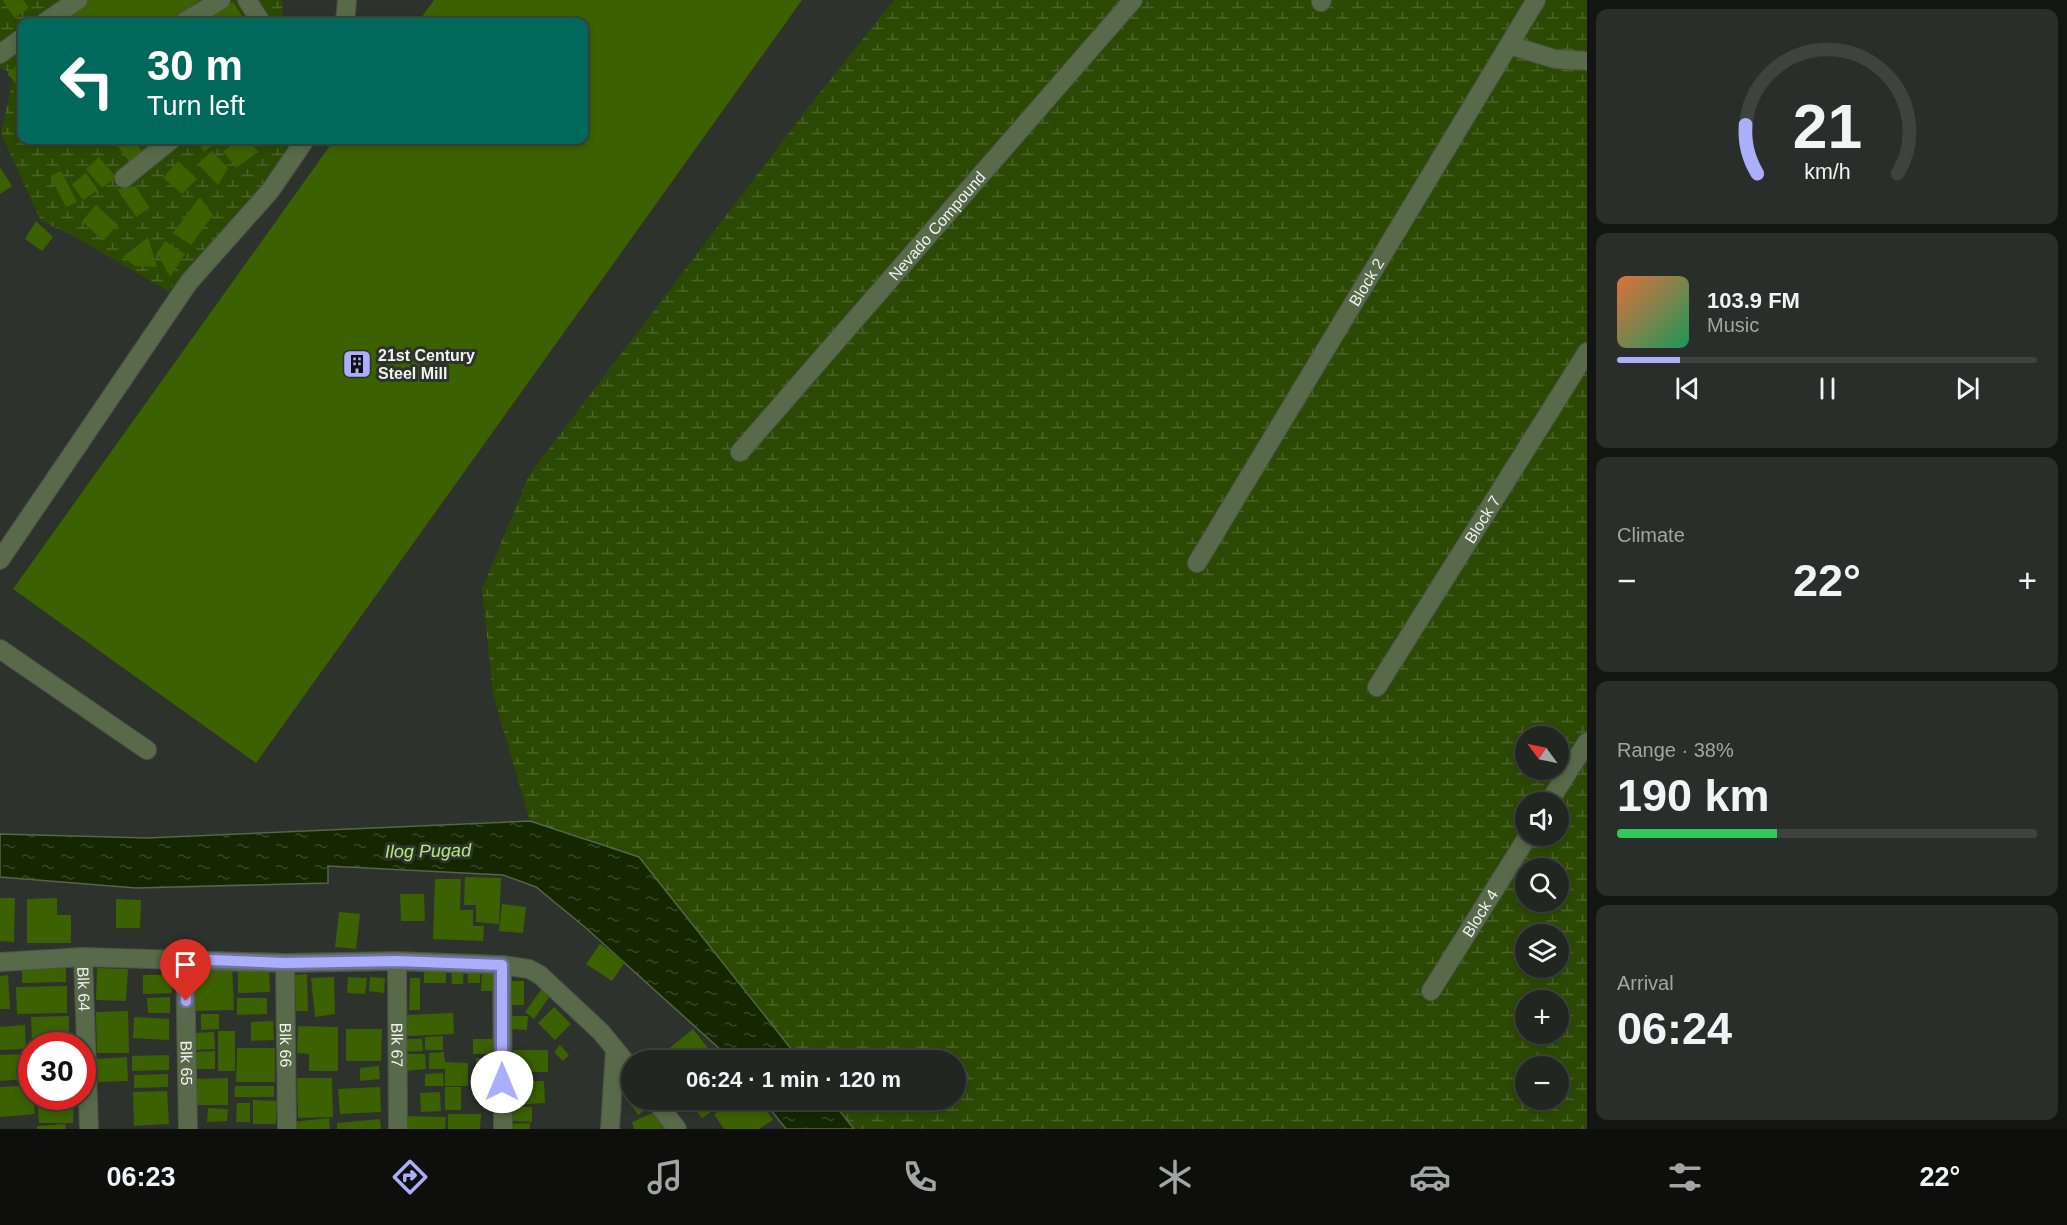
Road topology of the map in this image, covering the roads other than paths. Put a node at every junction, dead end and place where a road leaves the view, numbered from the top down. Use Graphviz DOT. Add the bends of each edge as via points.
graph roads {
  1 [pos="78,0"];
  2 [pos="221,0"];
  3 [pos="247,0"];
  4 [pos="347,0"];
  5 [pos="1133,0"];
  6 [pos="1536,0"];
  7 [pos="51,18"];
  8 [pos="191,18"];
  9 [pos="258,18"];
  10 [pos="345,18"];
  11 [pos="18,41"];
  12 [pos="1509,45"];
  13 [pos="0,54"];
  14 [pos="1587,61"];
  15 [pos="166,144"];
  16 [pos="302,144"];
  17 [pos="124,178"];
  18 [pos="1587,352"];
  19 [pos="740,452"];
  20 [pos="0,560"];
  21 [pos="1197,564"];
  22 [pos="0,649"];
  23 [pos="1377,687"];
  24 [pos="1587,742"];
  25 [pos="147,750"];
  26 [pos="1555,792"];
  27 [pos="1522,846"];
  28 [pos="83,957"];
  29 [pos="185,959"];
  30 [pos="397,961"];
  31 [pos="0,962"];
  32 [pos="285,963"];
  33 [pos="502,965"];
  34 [pos="1431,991"];
  35 [pos="615,1048"];
  36 [pos="621,1056"];
  37 [pos="662,1110"];
  38 [pos="89,1129"];
  39 [pos="188,1129"];
  40 [pos="287,1129"];
  41 [pos="399,1129"];
  42 [pos="502,1129"];
  43 [pos="610,1129"];
  44 [pos="676,1129"];
  1 -- 7 [label="street"];
  2 -- 8 [label="street"];
  3 -- 9 [label="street"];
  4 -- 10 [label="street"];
  5 -- 19 [label="street, Nevado Compound"];
  6 -- 12 [label="street, Block 2"];
  11 -- 13 [label="street"];
  12 -- 14 [label="street" via="1555,59"];
  12 -- 21 [label="street, Block 2"];
  15 -- 17 [label="street"];
  16 -- 20 [label="street" via="270,191 189,282"];
  18 -- 23 [label="street, Block 7"];
  22 -- 25 [label="street"];
  24 -- 26 [label="street"];
  27 -- 34 [label="street, Block 4"];
  28 -- 29 [label="street"];
  28 -- 31 [label="street"];
  28 -- 38 [label="street, Blk 64"];
  29 -- 32 [label="street"];
  29 -- 39 [label="street, Blk 65"];
  30 -- 32 [label="street"];
  30 -- 33 [label="street"];
  30 -- 41 [label="street, Blk 67"];
  32 -- 40 [label="street, Blk 66"];
  33 -- 35 [label="street" via="529,969 540,975"];
  33 -- 42 [label="street"];
  35 -- 36 [label="street"];
  35 -- 43 [label="street"];
  37 -- 44 [label="street"];
}
